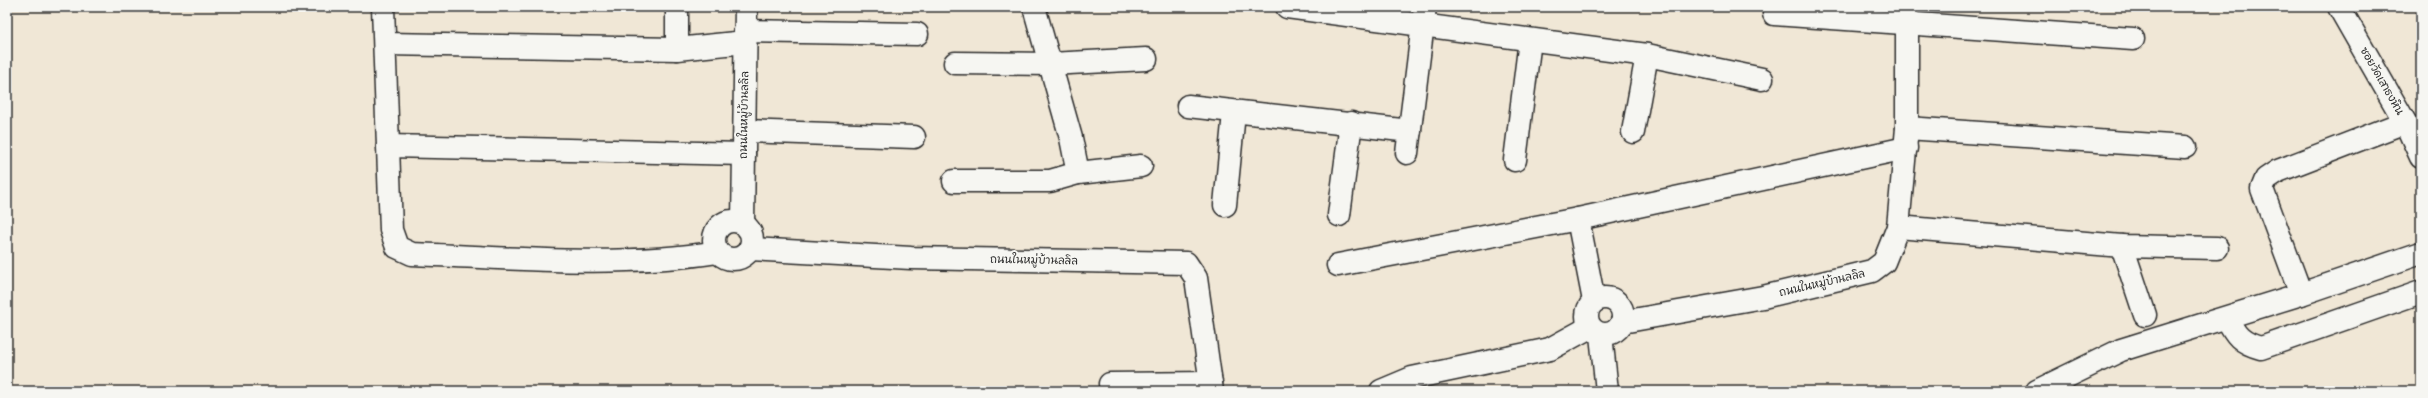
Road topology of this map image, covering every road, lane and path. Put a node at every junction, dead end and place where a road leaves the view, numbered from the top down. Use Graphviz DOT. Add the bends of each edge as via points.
graph roads {
  1 [pos="383,7"];
  2 [pos="677,7"];
  3 [pos="746,7"];
  4 [pos="1034,7"];
  5 [pos="1286,7"];
  6 [pos="2339,7"];
  7 [pos="1774,14"];
  8 [pos="1908,15"];
  9 [pos="1424,17"];
  10 [pos="916,34"];
  11 [pos="745,36"];
  12 [pos="2133,39"];
  13 [pos="1530,40"];
  14 [pos="385,44"];
  15 [pos="677,49"];
  16 [pos="1647,55"];
  17 [pos="1146,59"];
  18 [pos="955,63"];
  19 [pos="1050,64"];
  20 [pos="1762,79"];
  21 [pos="1188,106"];
  22 [pos="1234,113"];
  23 [pos="2405,122"];
  24 [pos="1351,123"];
  25 [pos="745,131"];
  26 [pos="1410,131"];
  27 [pos="1632,132"];
  28 [pos="914,137"];
  29 [pos="1907,138"];
  30 [pos="388,146"];
  31 [pos="2185,148"];
  32 [pos="1407,153"];
  33 [pos="744,154"];
  34 [pos="2421,157"];
  35 [pos="1515,160"];
  36 [pos="1141,166"];
  37 [pos="1078,173"];
  38 [pos="954,181"];
  39 [pos="1225,205"];
  40 [pos="1338,215"];
  41 [pos="1578,219"];
  42 [pos="743,223"];
  43 [pos="1898,227"];
  44 [pos="2122,246"];
  45 [pos="2216,248"];
  46 [pos="750,249"];
  47 [pos="718,252"];
  48 [pos="2421,253"];
  49 [pos="1338,265"];
  50 [pos="2421,292"];
  51 [pos="2301,294"];
  52 [pos="1594,301"];
  53 [pos="2145,315"];
  54 [pos="2227,318"];
  55 [pos="1622,322"];
  56 [pos="1595,331"];
  57 [pos="1110,384"];
  58 [pos="1212,387"];
  59 [pos="1381,391"];
  60 [pos="1607,391"];
  61 [pos="2037,391"];
  1 -- 14 [label="street"];
  2 -- 15 [label="street"];
  3 -- 11 [label="street, ถนนในหมู่บ้านลลิล"];
  4 -- 19 [label="street"];
  5 -- 9 [label="street"];
  6 -- 23 [label="street, ซอยวัดเสาธงหิน"];
  7 -- 8 [label="street"];
  8 -- 12 [label="street"];
  8 -- 29 [label="street, ถนนในหมู่บ้านลลิล"];
  9 -- 13 [label="street"];
  9 -- 26 [label="street"];
  10 -- 11 [label="street"];
  11 -- 15 [label="street"];
  11 -- 25 [label="street, ถนนในหมู่บ้านลลิล"];
  13 -- 16 [label="street"];
  13 -- 35 [label="street"];
  14 -- 15 [label="street"];
  14 -- 30 [label="street"];
  16 -- 20 [label="street"];
  16 -- 27 [label="street"];
  17 -- 19 [label="street"];
  18 -- 19 [label="street"];
  19 -- 37 [label="street"];
  21 -- 22 [label="street"];
  22 -- 24 [label="street"];
  22 -- 39 [label="street"];
  23 -- 34 [label="street, ซอยวัดเสาธงหิน"];
  23 -- 51 [label="street" via="2278,171 2266,179 2262,189"];
  24 -- 26 [label="street"];
  24 -- 40 [label="street"];
  25 -- 28 [label="street"];
  25 -- 33 [label="street, ถนนในหมู่บ้านลลิล"];
  26 -- 32 [label="street"];
  29 -- 31 [label="street"];
  29 -- 41 [label="street"];
  29 -- 43 [label="street, ถนนในหมู่บ้านลลิล"];
  30 -- 33 [label="street"];
  30 -- 47 [label="street" via="391,230 397,247 412,254 542,260 632,260 674,259"];
  33 -- 42 [label="street, ถนนในหมู่บ้านลลิล"];
  36 -- 37 [label="street"];
  37 -- 38 [label="street" via="1050,181"];
  41 -- 49 [label="street"];
  41 -- 52 [label="street"];
  42 -- 46 [label="street" via="752,234"];
  42 -- 47 [label="street" via="728,221 716,230 715,245"];
  43 -- 44 [label="street"];
  43 -- 55 [label="street, ถนนในหมู่บ้านลลิล" via="1884,262 1872,271 1763,297"];
  44 -- 45 [label="street"];
  44 -- 53 [label="street"];
  46 -- 47 [label="street" via="739,258 731,259"];
  46 -- 58 [label="street, ถนนในหมู่บ้านลลิล" via="911,258 1186,263 1196,278"];
  48 -- 51 [label="street"];
  50 -- 54 [label="street" via="2261,348 2247,345 2236,336"];
  51 -- 54 [label="street"];
  52 -- 55 [label="street" via="1607,297 1618,304 1623,316"];
  52 -- 56 [label="street" via="1588,308 1586,318"];
  54 -- 61 [label="street" via="2109,355"];
  55 -- 56 [label="street, ถนนในหมู่บ้านลลิล" via="1614,332"];
  56 -- 59 [label="street, ถนนในหมู่บ้านลลิล" via="1550,349 1412,378"];
  56 -- 60 [label="street"];
  57 -- 58 [label="street"];
}
